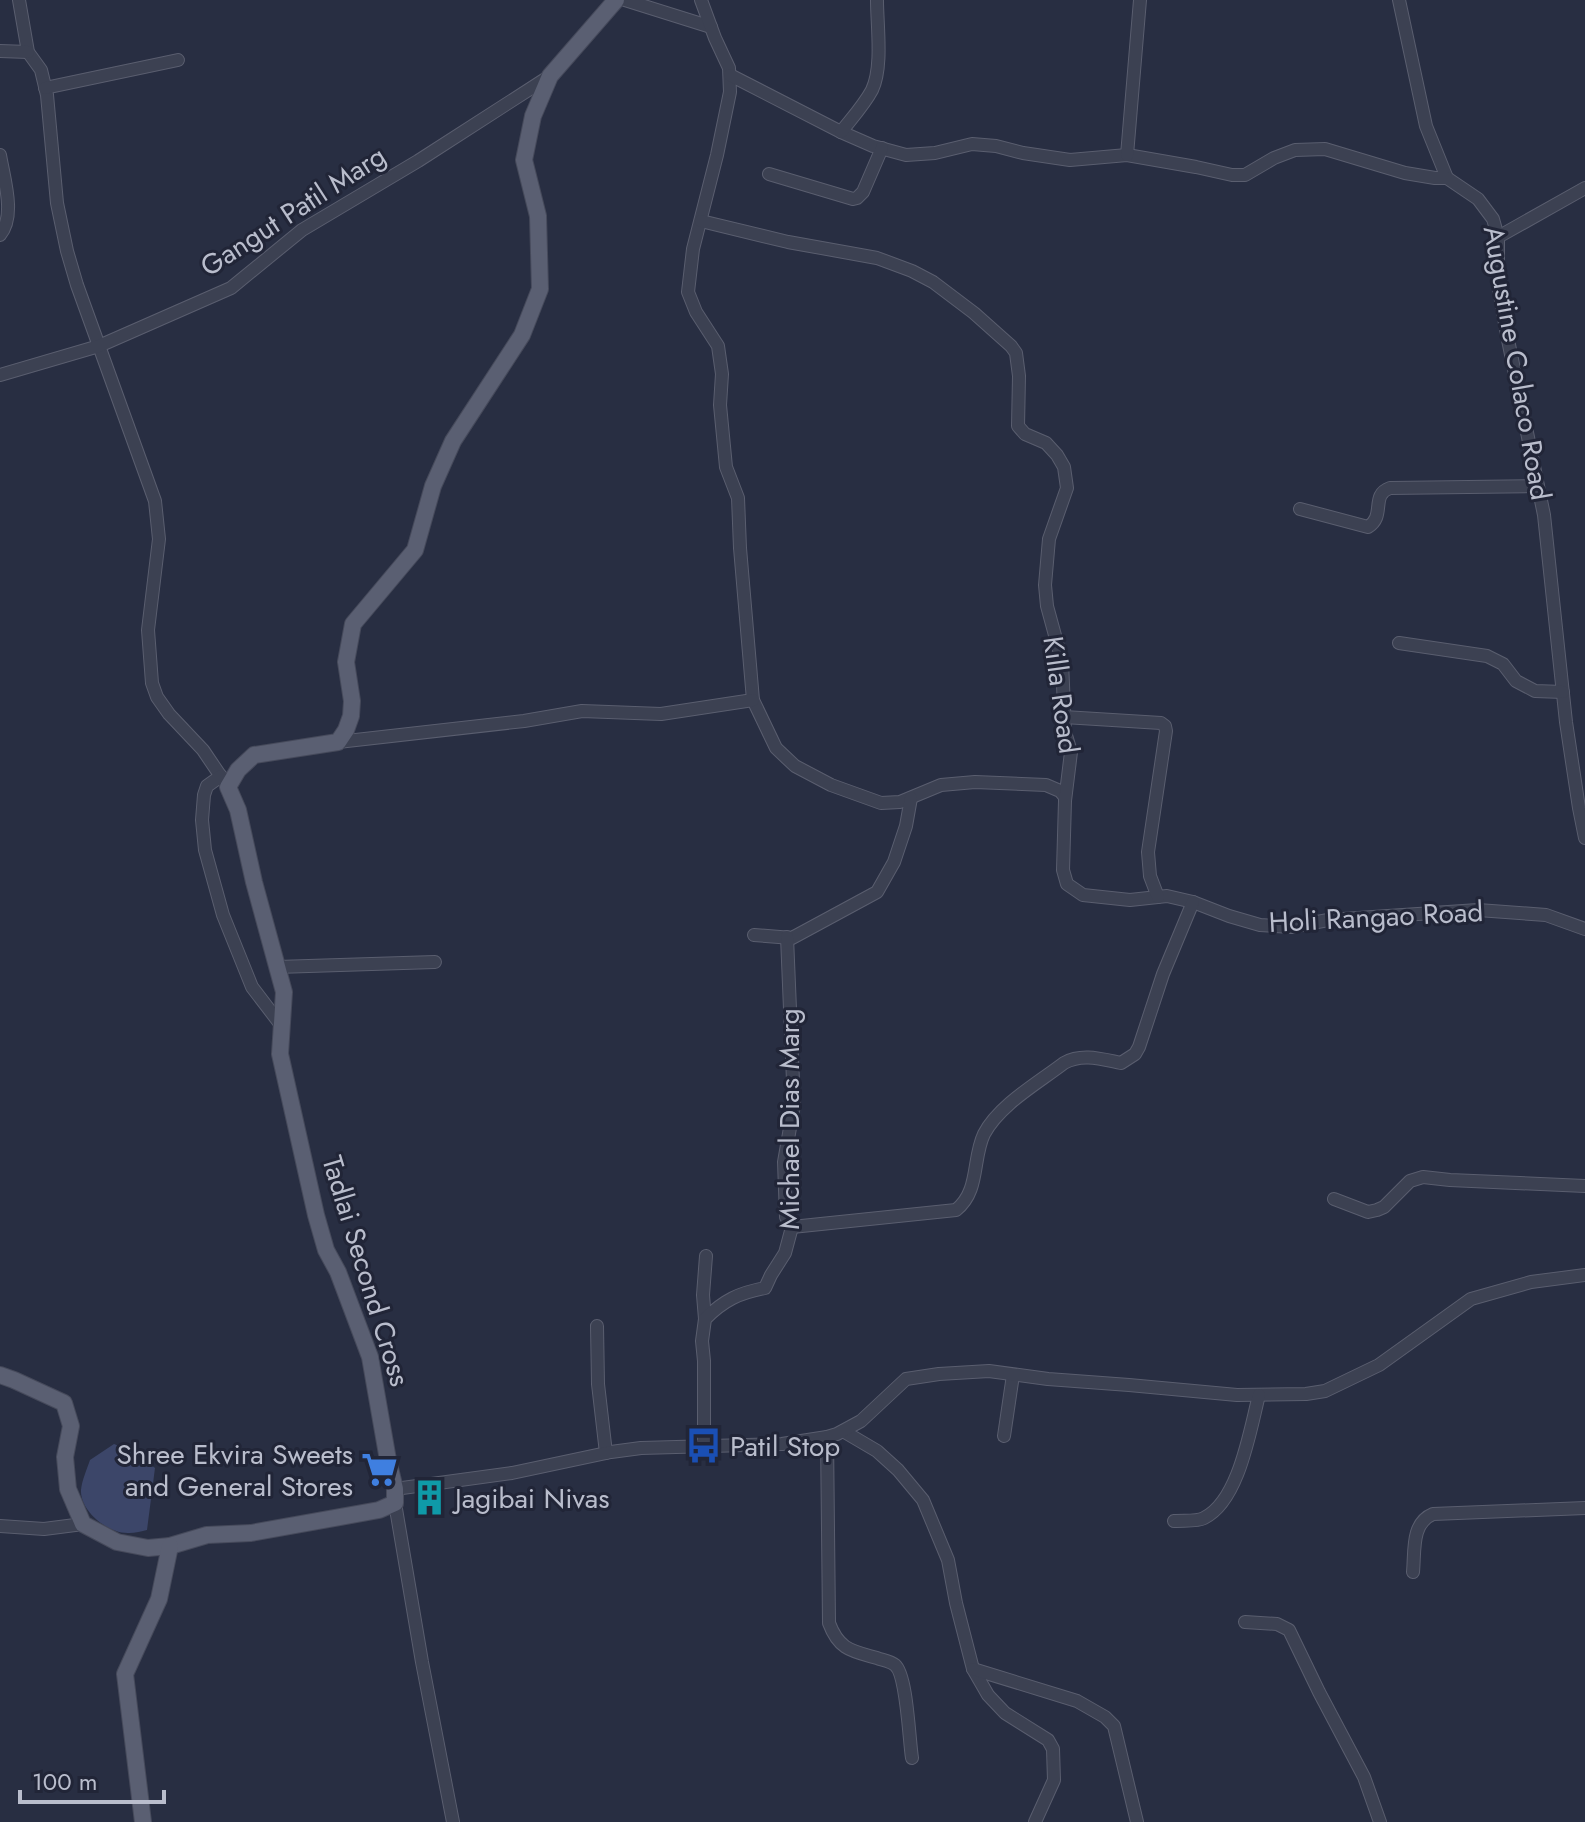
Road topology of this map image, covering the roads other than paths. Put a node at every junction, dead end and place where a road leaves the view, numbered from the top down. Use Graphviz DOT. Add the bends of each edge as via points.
graph roads {
  1 [pos="19,0"];
  2 [pos="616,0"];
  3 [pos="625,0"];
  4 [pos="701,0"];
  5 [pos="877,0"];
  6 [pos="1140,0"];
  7 [pos="1399,0"];
  8 [pos="711,27"];
  9 [pos="0,51"];
  10 [pos="28,52"];
  11 [pos="178,60"];
  12 [pos="730,75"];
  13 [pos="550,76"];
  14 [pos="45,88"];
  15 [pos="841,132"];
  16 [pos="882,148"];
  17 [pos="0,155"];
  18 [pos="1127,155"];
  19 [pos="769,174"];
  20 [pos="1447,178"];
  21 [pos="1584,189"];
  22 [pos="701,221"];
  23 [pos="0,235"];
  24 [pos="1498,237"];
  25 [pos="99,346"];
  26 [pos="0,375"];
  27 [pos="1538,486"];
  28 [pos="1300,509"];
  29 [pos="1399,643"];
  30 [pos="1563,692"];
  31 [pos="753,700"];
  32 [pos="1064,717"];
  33 [pos="338,742"];
  34 [pos="225,782"];
  35 [pos="1065,797"];
  36 [pos="911,798"];
  37 [pos="1585,838"];
  38 [pos="1158,897"];
  39 [pos="1193,902"];
  40 [pos="1585,929"];
  41 [pos="754,935"];
  42 [pos="787,937"];
  43 [pos="435,962"];
  44 [pos="277,967"];
  45 [pos="281,1025"];
  46 [pos="1585,1186"];
  47 [pos="1334,1199"];
  48 [pos="792,1227"];
  49 [pos="706,1256"];
  50 [pos="1585,1275"];
  51 [pos="705,1319"];
  52 [pos="597,1326"];
  53 [pos="0,1375"];
  54 [pos="1013,1375"];
  55 [pos="1259,1395"];
  56 [pos="843,1431"];
  57 [pos="1004,1436"];
  58 [pos="827,1437"];
  59 [pos="704,1446"];
  60 [pos="606,1453"];
  61 [pos="395,1496"];
  62 [pos="1585,1508"];
  63 [pos="1174,1521"];
  64 [pos="83,1524"];
  65 [pos="0,1526"];
  66 [pos="170,1546"];
  67 [pos="1413,1572"];
  68 [pos="1245,1622"];
  69 [pos="973,1669"];
  70 [pos="912,1758"];
  71 [pos="143,1822"];
  72 [pos="453,1822"];
  73 [pos="1035,1822"];
  74 [pos="1137,1822"];
  75 [pos="1380,1822"];
  1 -- 10 [label="street, Tadlai Second Cross"];
  2 -- 13 [label="main road, Gangut Patil Marg"];
  3 -- 8 [label="street"];
  4 -- 8 [label="street, Killa Road"];
  5 -- 15 [label="street" via="876,78"];
  6 -- 18 [label="street"];
  7 -- 20 [label="street" via="1426,126"];
  8 -- 12 [label="street, Killa Road"];
  9 -- 10 [label="street"];
  10 -- 14 [label="street, Tadlai Second Cross" via="41,70"];
  11 -- 14 [label="street"];
  12 -- 15 [label="street, Augustine Colaco Road"];
  12 -- 22 [label="street, Killa Road"];
  13 -- 25 [label="street, Gangut Patil Marg" via="302,230 231,288"];
  13 -- 33 [label="main road" via="533,116 524,160 538,216 540,289 522,335 453,441 433,486 415,550 353,624 346,662 351,716"];
  14 -- 25 [label="street, Tadlai Second Cross" via="67,251"];
  15 -- 16 [label="street, Augustine Colaco Road"];
  16 -- 18 [label="street, Augustine Colaco Road" via="906,155 972,144 1070,160"];
  16 -- 19 [label="street" via="863,192 853,199"];
  17 -- 23 [label="street" via="9,211"];
  18 -- 20 [label="street, Augustine Colaco Road" via="1245,175 1295,150 1325,149 1405,173"];
  20 -- 24 [label="street, Augustine Colaco Road" via="1478,199"];
  21 -- 24 [label="street"];
  22 -- 31 [label="street, Killa Road" via="688,292 718,346 726,467 738,498"];
  22 -- 32 [label="street, Killa Road" via="877,258 912,271 1011,346 1019,376 1018,426 1057,455 1067,488 1049,539 1045,585 1062,661"];
  24 -- 27 [label="street, Augustine Colaco Road" via="1500,296"];
  25 -- 26 [label="street, Gangut Patil Marg"];
  25 -- 34 [label="street, Tadlai Second Cross" via="155,501 159,539 148,630 152,683 169,714"];
  27 -- 28 [label="street" via="1390,488 1380,497 1377,517 1368,527"];
  27 -- 30 [label="street, Augustine Colaco Road"];
  29 -- 30 [label="street" via="1487,656 1535,691"];
  30 -- 37 [label="street, Augustine Colaco Road"];
  31 -- 33 [label="street" via="661,714 582,711"];
  31 -- 36 [label="street, Killa Road" via="776,748 795,766 881,803"];
  32 -- 35 [label="street, Killa Road" via="1071,752"];
  32 -- 38 [label="street" via="1165,726 1148,852"];
  33 -- 34 [label="main road" via="254,755"];
  34 -- 44 [label="main road, Tadlai Second Cross" via="238,810"];
  34 -- 45 [label="street" via="207,786 204,795 205,850 223,915 252,987"];
  35 -- 36 [label="street, Killa Road" via="1046,785 975,782 941,785"];
  35 -- 38 [label="street, Holi Rangao Road" via="1067,884 1083,895"];
  36 -- 42 [label="street" via="894,862 877,892"];
  38 -- 39 [label="street, Holi Rangao Road"];
  39 -- 40 [label="street, Holi Rangao Road" via="1260,925 1291,927 1478,910 1546,915"];
  39 -- 48 [label="street" via="1135,1054 1121,1063 1072,1059 999,1113 983,1137 964,1204 956,1210"];
  41 -- 42 [label="street"];
  42 -- 48 [label="street, Michael Dias Marg" via="794,1105 784,1162 786,1217"];
  43 -- 44 [label="street"];
  44 -- 45 [label="main road, Tadlai Second Cross" via="284,992"];
  45 -- 61 [label="main road, Tadlai Second Cross" via="280,1054 316,1215 370,1357"];
  46 -- 47 [label="street" via="1423,1177 1410,1181 1377,1210 1368,1212"];
  48 -- 51 [label="street, Michael Dias Marg" via="785,1253 765,1288 725,1301"];
  49 -- 51 [label="street"];
  50 -- 55 [label="street" via="1531,1282 1471,1299 1379,1365 1325,1391"];
  51 -- 59 [label="street"];
  52 -- 60 [label="street"];
  53 -- 64 [label="main road" via="64,1403 71,1426 65,1457 68,1489"];
  54 -- 55 [label="street"];
  54 -- 56 [label="street" via="989,1371 906,1379"];
  54 -- 57 [label="street"];
  55 -- 63 [label="street" via="1243,1456 1223,1502 1203,1519"];
  56 -- 58 [label="street"];
  56 -- 69 [label="street" via="877,1451 923,1500 948,1560"];
  58 -- 59 [label="street"];
  58 -- 70 [label="street" via="829,1623 841,1645 896,1665 903,1681"];
  59 -- 60 [label="street"];
  60 -- 61 [label="street"];
  61 -- 66 [label="main road" via="379,1510 251,1533 207,1535"];
  61 -- 72 [label="street, Tadlai Second Cross"];
  62 -- 67 [label="street" via="1433,1514 1416,1531"];
  64 -- 65 [label="street" via="44,1529"];
  64 -- 66 [label="main road" via="117,1542"];
  66 -- 71 [label="main road" via="159,1599 125,1674"];
  68 -- 75 [label="street" via="1289,1630 1364,1777"];
  69 -- 73 [label="street" via="1005,1713 1048,1740 1053,1749 1054,1780"];
  69 -- 74 [label="street" via="1077,1701 1105,1717 1114,1726"];
}
